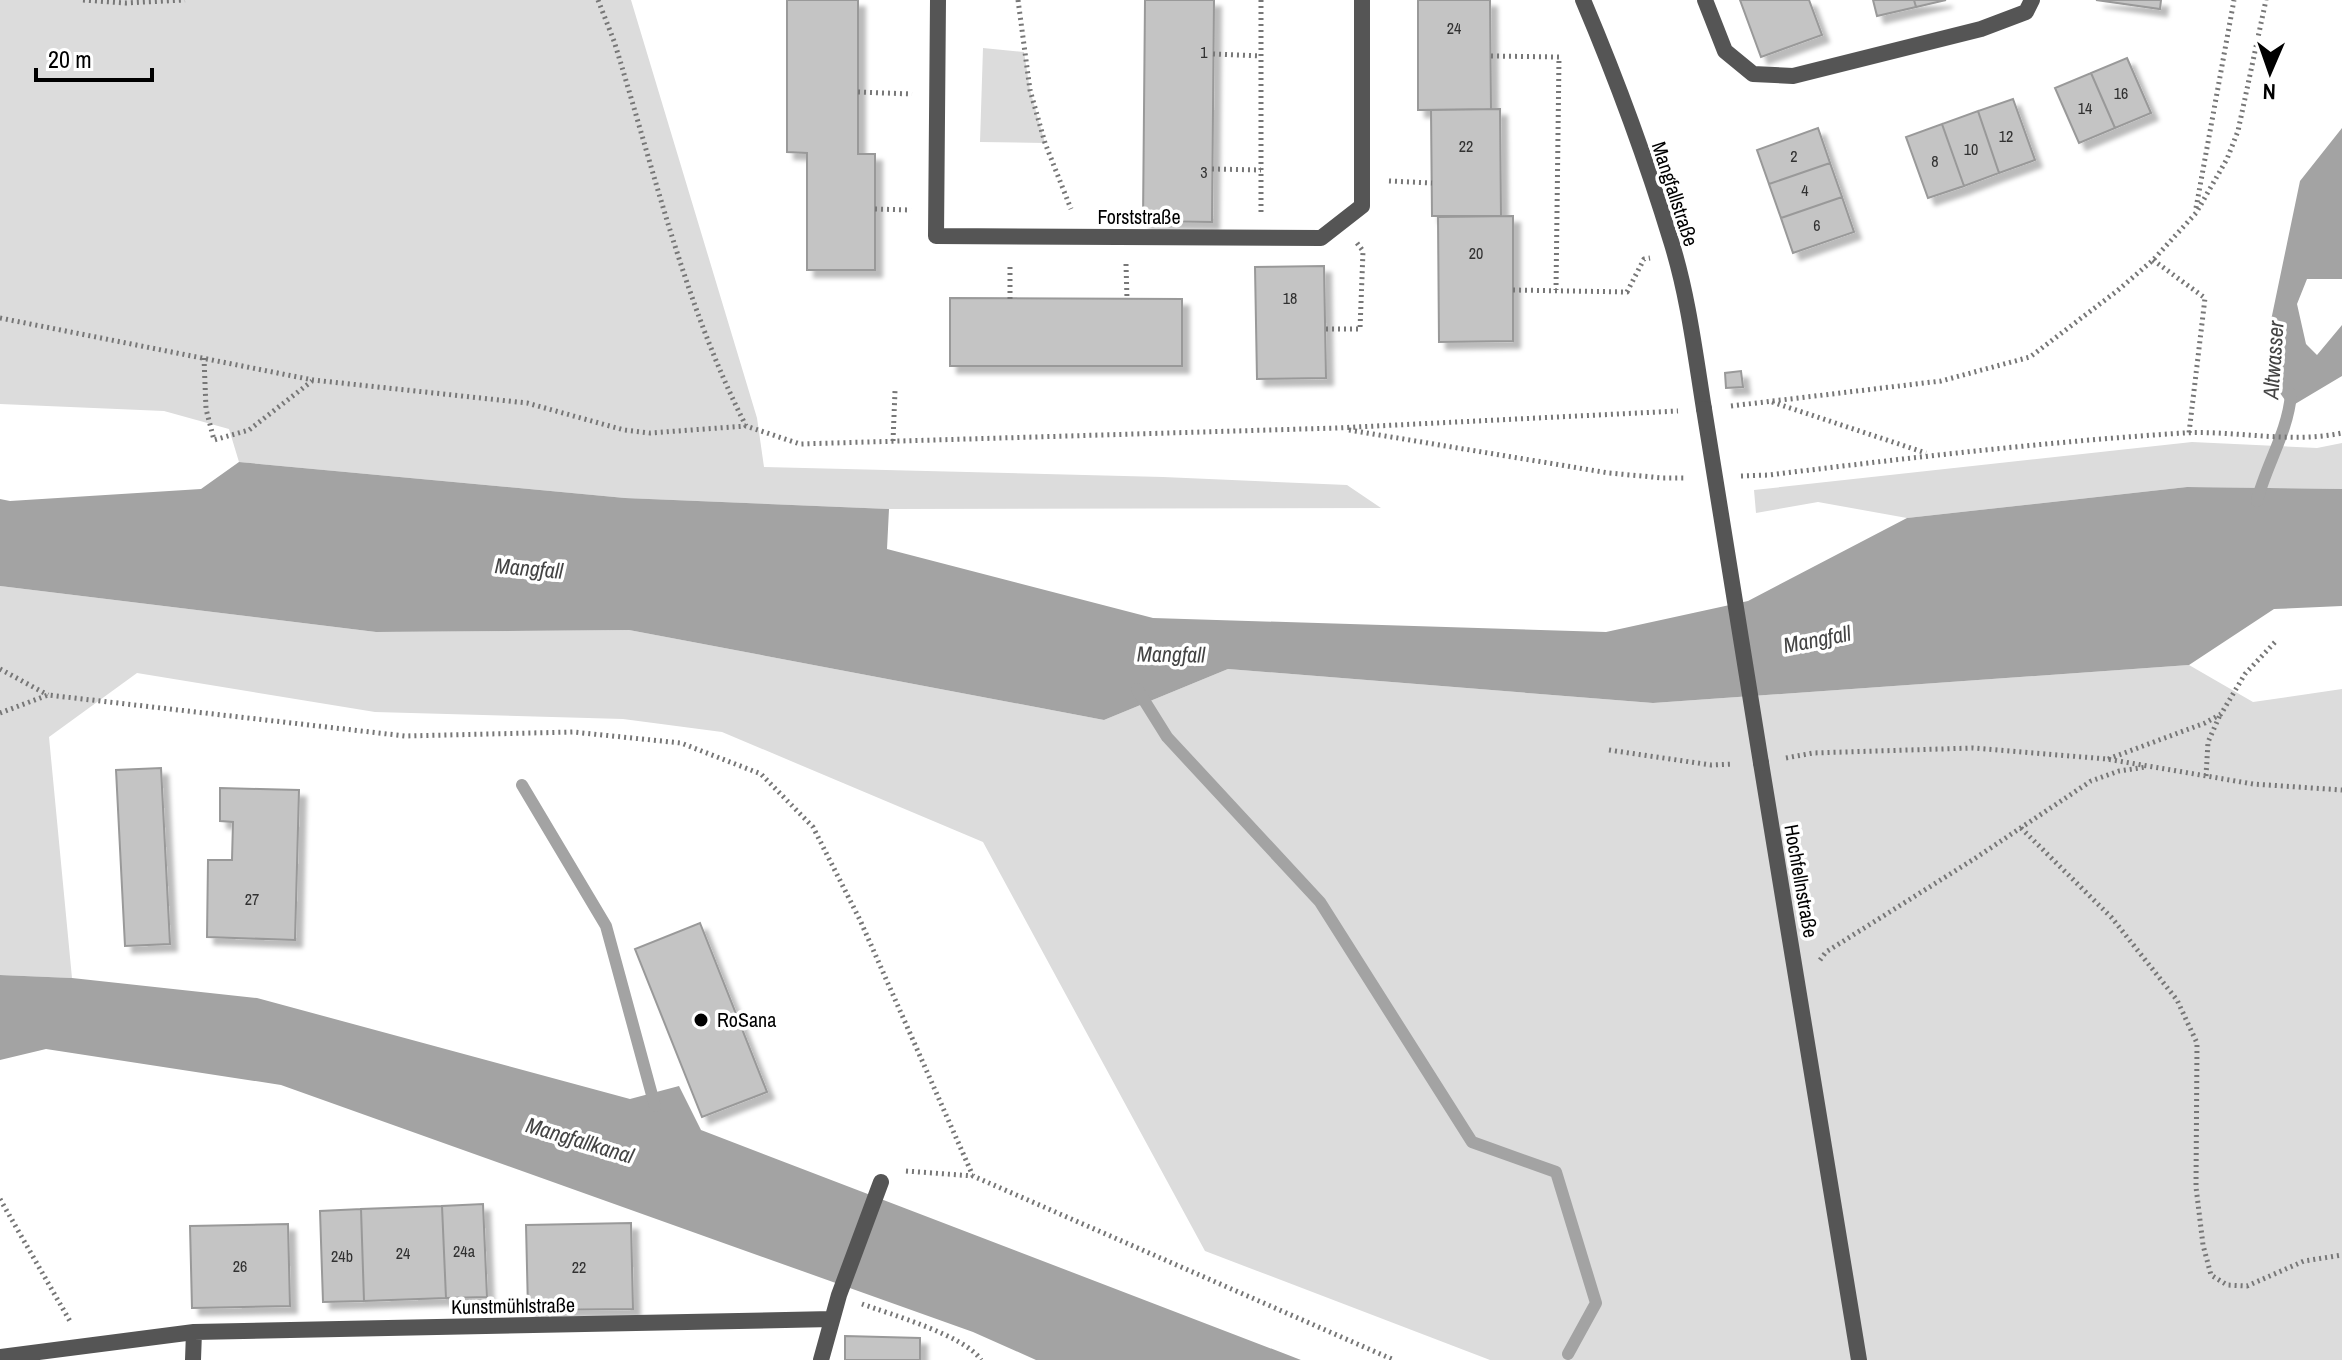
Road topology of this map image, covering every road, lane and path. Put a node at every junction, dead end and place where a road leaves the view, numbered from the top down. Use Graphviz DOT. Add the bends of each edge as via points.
graph roads {
  1 [pos="83,0"];
  2 [pos="185,0"];
  3 [pos="598,0"];
  4 [pos="938,0"];
  5 [pos="1018,0"];
  6 [pos="1261,0"];
  7 [pos="1362,0"];
  8 [pos="1583,0"];
  9 [pos="1705,0"];
  10 [pos="2032,0"];
  11 [pos="2234,0"];
  12 [pos="2266,0"];
  13 [pos="1213,54"];
  14 [pos="1261,56"];
  15 [pos="1491,56"];
  16 [pos="858,92"];
  17 [pos="937,96"];
  18 [pos="1212,169"];
  19 [pos="1261,170"];
  20 [pos="1362,180"];
  21 [pos="1432,183"];
  22 [pos="2196,213"];
  23 [pos="1340,223"];
  24 [pos="1076,237"];
  25 [pos="1260,237"];
  26 [pos="1675,255"];
  27 [pos="2153,260"];
  28 [pos="1513,290"];
  29 [pos="1556,290"];
  30 [pos="0,318"];
  31 [pos="1326,329"];
  32 [pos="204,358"];
  33 [pos="313,380"];
  34 [pos="895,391"];
  35 [pos="1771,402"];
  36 [pos="1704,409"];
  37 [pos="746,426"];
  38 [pos="1336,428"];
  39 [pos="2189,433"];
  40 [pos="2342,433"];
  41 [pos="893,441"];
  42 [pos="1931,455"];
  43 [pos="1769,475"];
  44 [pos="1663,478"];
  45 [pos="2277,640"];
  46 [pos="0,669"];
  47 [pos="48,695"];
  48 [pos="0,713"];
  49 [pos="2221,714"];
  50 [pos="1609,750"];
  51 [pos="2107,759"];
  52 [pos="1761,763"];
  53 [pos="2151,766"];
  54 [pos="2206,776"];
  55 [pos="2342,790"];
  56 [pos="2021,828"];
  57 [pos="1799,985"];
  58 [pos="973,1176"];
  59 [pos="881,1182"];
  60 [pos="0,1199"];
  61 [pos="2342,1255"];
  62 [pos="839,1295"];
  63 [pos="832,1319"];
  64 [pos="194,1332"];
  65 [pos="85,1345"];
  66 [pos="0,1357"];
  67 [pos="193,1360"];
  68 [pos="821,1360"];
  69 [pos="981,1360"];
  70 [pos="1394,1360"];
  71 [pos="1859,1360"];
  1 -- 2 [label="path"];
  3 -- 37 [label="path" via="694,302"];
  4 -- 17 [label="street, Forststraße"];
  5 -- 24 [label="path" via="1030,90"];
  6 -- 14 [label="path"];
  7 -- 20 [label="street"];
  8 -- 26 [label="street, Mangfallstraße" via="1614,73"];
  9 -- 10 [label="street" via="1725,51 1753,74 1793,76 1981,29 2026,12"];
  11 -- 22 [label="path"];
  12 -- 22 [label="path" via="2238,131"];
  13 -- 14 [label="path"];
  14 -- 19 [label="path"];
  15 -- 29 [label="path" via="1559,57"];
  16 -- 17 [label="path"];
  17 -- 24 [label="street, Forststraße" via="936,236"];
  18 -- 19 [label="path"];
  19 -- 25 [label="path"];
  20 -- 21 [label="path"];
  20 -- 23 [label="street" via="1362,206"];
  22 -- 27 [label="path"];
  23 -- 25 [label="street, Forststraße" via="1321,238"];
  23 -- 31 [label="path" via="1363,251 1360,329"];
  24 -- 25 [label="street, Forststraße"];
  26 -- 29 [label="path" via="1644,259 1627,292"];
  26 -- 36 [label="street, Mangfallstraße"];
  27 -- 35 [label="path" via="2030,357 1941,381"];
  27 -- 39 [label="path" via="2205,298"];
  28 -- 29 [label="path"];
  30 -- 32 [label="path"];
  32 -- 33 [label="path"];
  32 -- 33 [label="path" via="206,409 214,440 249,430"];
  33 -- 37 [label="path" via="527,403 650,433"];
  34 -- 41 [label="path"];
  35 -- 36 [label="path"];
  35 -- 42 [label="path"];
  36 -- 38 [label="path"];
  36 -- 52 [label="street, Hochfellnstraße, bridge"];
  37 -- 41 [label="path" via="800,444"];
  38 -- 41 [label="path"];
  38 -- 44 [label="path"];
  39 -- 40 [label="path" via="2280,438"];
  39 -- 42 [label="path"];
  42 -- 43 [label="path"];
  45 -- 49 [label="path" via="2245,674"];
  46 -- 47 [label="path"];
  47 -- 48 [label="path"];
  47 -- 58 [label="path" via="405,736 573,732 681,743 761,774 813,827"];
  49 -- 51 [label="path"];
  49 -- 54 [label="path" via="2208,742"];
  50 -- 52 [label="path" via="1711,765"];
  51 -- 52 [label="path" via="1973,748 1813,753"];
  51 -- 53 [label="path"];
  52 -- 57 [label="street, Hochfellnstraße"];
  53 -- 54 [label="path"];
  53 -- 56 [label="path" via="2091,781"];
  54 -- 55 [label="path"];
  56 -- 57 [label="path" via="1826,952"];
  56 -- 61 [label="path" via="2112,918 2177,1000 2197,1043 2196,1187 2211,1275 2227,1285 2247,1286 2304,1261"];
  57 -- 71 [label="street, Hochfellnstraße"];
  58 -- 59 [label="path" via="898,1170"];
  58 -- 70 [label="path"];
  59 -- 62 [label="street"];
  60 -- 65 [label="path"];
  62 -- 63 [label="street"];
  62 -- 69 [label="path" via="957,1339"];
  63 -- 64 [label="street, Kunstmühlstraße"];
  63 -- 68 [label="street"];
  64 -- 65 [label="street, Kunstmühlstraße"];
  64 -- 67 [label="street"];
  65 -- 66 [label="street, Kunstmühlstraße"];
}
